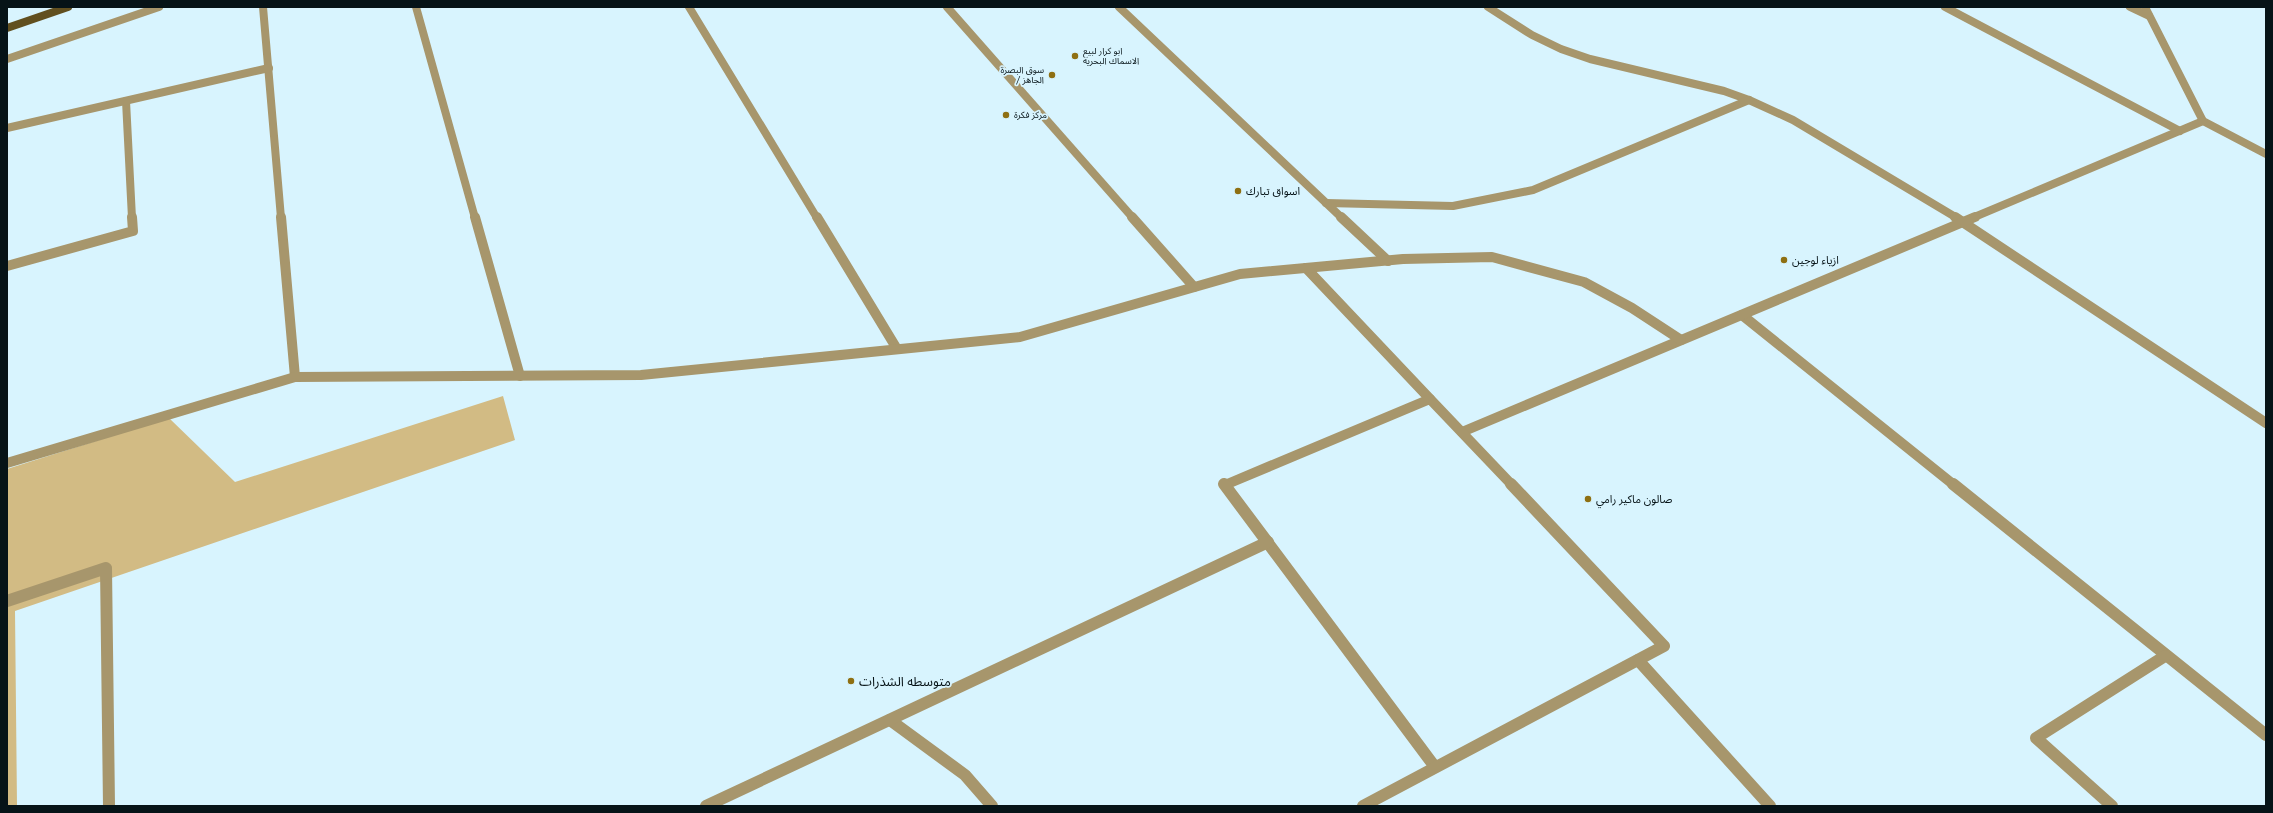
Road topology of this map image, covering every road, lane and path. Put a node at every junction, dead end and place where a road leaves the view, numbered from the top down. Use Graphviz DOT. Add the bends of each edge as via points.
graph roads {
  1 [pos="68,7"];
  2 [pos="159,7"];
  3 [pos="264,7"];
  4 [pos="416,7"];
  5 [pos="689,7"];
  6 [pos="947,7"];
  7 [pos="1118,7"];
  8 [pos="1488,7"];
  9 [pos="1945,7"];
  10 [pos="2130,7"];
  11 [pos="2144,7"];
  12 [pos="2149,16"];
  13 [pos="7,28"];
  14 [pos="7,59"];
  15 [pos="269,68"];
  16 [pos="1749,100"];
  17 [pos="126,101"];
  18 [pos="2203,121"];
  19 [pos="7,128"];
  20 [pos="2180,131"];
  21 [pos="2266,154"];
  22 [pos="1326,203"];
  23 [pos="1964,222"];
  24 [pos="1388,261"];
  25 [pos="7,266"];
  26 [pos="1306,268"];
  27 [pos="1194,288"];
  28 [pos="1742,315"];
  29 [pos="1682,340"];
  30 [pos="897,349"];
  31 [pos="520,376"];
  32 [pos="295,377"];
  33 [pos="1430,399"];
  34 [pos="2266,423"];
  35 [pos="1462,432"];
  36 [pos="7,463"];
  37 [pos="1268,542"];
  38 [pos="7,601"];
  39 [pos="2165,656"];
  40 [pos="1638,660"];
  41 [pos="890,720"];
  42 [pos="2266,735"];
  43 [pos="1435,767"];
  44 [pos="109,806"];
  45 [pos="706,806"];
  46 [pos="992,806"];
  47 [pos="1363,806"];
  48 [pos="1770,806"];
  49 [pos="2112,806"];
  1 -- 13 [label="main road"];
  2 -- 14 [label="street"];
  3 -- 15 [label="street"];
  4 -- 31 [label="street"];
  5 -- 30 [label="street"];
  6 -- 27 [label="street"];
  7 -- 22 [label="street"];
  8 -- 16 [label="street" via="1532,35 1561,48"];
  9 -- 20 [label="street"];
  10 -- 12 [label="street"];
  11 -- 12 [label="street"];
  12 -- 18 [label="street"];
  15 -- 17 [label="street"];
  15 -- 32 [label="street"];
  16 -- 22 [label="street" via="1533,190 1453,206"];
  16 -- 23 [label="street" via="1793,120"];
  17 -- 19 [label="street"];
  17 -- 25 [label="street" via="133,231"];
  18 -- 20 [label="street"];
  18 -- 21 [label="street"];
  20 -- 23 [label="street"];
  22 -- 24 [label="street"];
  23 -- 28 [label="street"];
  23 -- 34 [label="street"];
  24 -- 26 [label="street"];
  24 -- 29 [label="street" via="1492,257 1576,280 1632,308"];
  26 -- 27 [label="street" via="1240,274"];
  26 -- 33 [label="street"];
  27 -- 30 [label="street" via="1020,337"];
  28 -- 29 [label="street"];
  28 -- 39 [label="street"];
  29 -- 35 [label="street"];
  30 -- 31 [label="street" via="641,375"];
  31 -- 32 [label="street"];
  32 -- 36 [label="street"];
  33 -- 35 [label="street"];
  33 -- 37 [label="street" via="1224,484"];
  35 -- 40 [label="street" via="1664,646"];
  37 -- 41 [label="street"];
  37 -- 43 [label="street"];
  38 -- 44 [label="street" via="106,568"];
  39 -- 42 [label="street"];
  39 -- 49 [label="street" via="2036,738"];
  40 -- 43 [label="street"];
  40 -- 48 [label="street"];
  41 -- 45 [label="street"];
  41 -- 46 [label="street" via="965,775"];
  43 -- 47 [label="street"];
}
